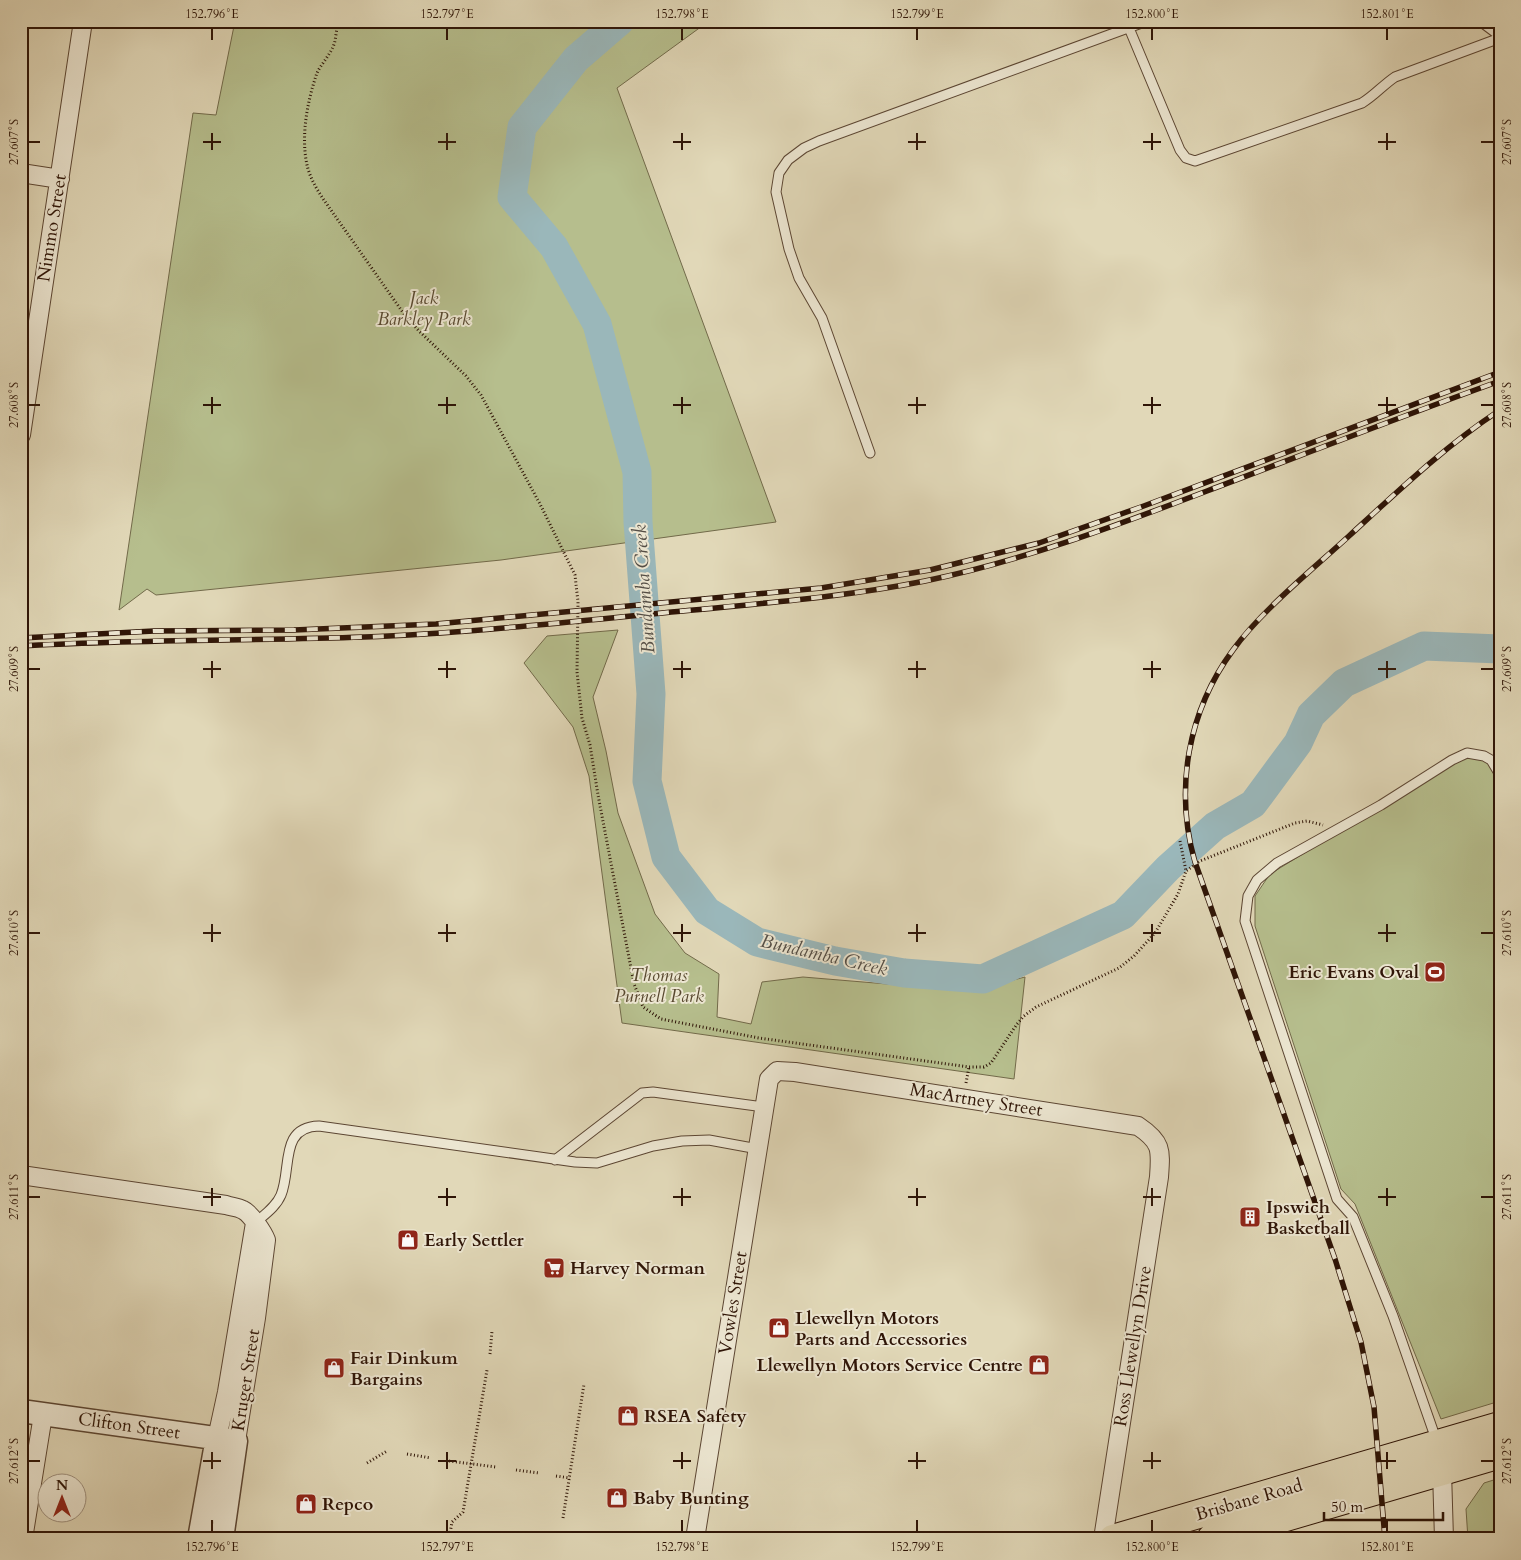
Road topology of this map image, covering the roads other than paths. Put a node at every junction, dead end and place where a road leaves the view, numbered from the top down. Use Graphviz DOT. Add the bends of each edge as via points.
graph roads {
  1 [pos="83,21"];
  2 [pos="1147,21"];
  3 [pos="1480,21"];
  4 [pos="1129,28"];
  5 [pos="1500,37"];
  6 [pos="21,173"];
  7 [pos="60,179"];
  8 [pos="21,435"];
  9 [pos="870,453"];
  10 [pos="1500,775"];
  11 [pos="777,1071"];
  12 [pos="764,1107"];
  13 [pos="758,1149"];
  14 [pos="1160,1154"];
  15 [pos="555,1160"];
  16 [pos="21,1175"];
  17 [pos="255,1224"];
  18 [pos="32,1413"];
  19 [pos="1500,1426"];
  20 [pos="227,1440"];
  21 [pos="1500,1454"];
  22 [pos="1440,1458"];
  23 [pos="23,1539"];
  24 [pos="199,1539"];
  25 [pos="222,1539"];
  26 [pos="695,1539"];
  27 [pos="1103,1539"];
  28 [pos="1114,1539"];
  29 [pos="1211,1539"];
  30 [pos="1444,1539"];
  1 -- 7 [label="street, Nimmo Street"];
  2 -- 4 [label="lane"];
  3 -- 5 [label="lane"];
  4 -- 5 [label="lane" via="1180,150 1195,162 1362,103 1395,77"];
  4 -- 9 [label="lane" via="819,141 788,160 779,173 776,192 789,249 799,278 822,318"];
  6 -- 7 [label="street"];
  7 -- 8 [label="street, Nimmo Street"];
  10 -- 22 [label="lane" via="1492,760 1484,756 1467,753 1452,760 1381,805 1277,863 1258,880 1248,896 1245,921 1337,1199 1353,1217 1393,1316"];
  11 -- 12 [label="street, Vowles Street" via="769,1079"];
  11 -- 14 [label="street, MacArtney Street" via="1138,1126 1153,1136"];
  12 -- 13 [label="street, Vowles Street"];
  12 -- 15 [label="lane" via="666,1093 642,1093"];
  13 -- 15 [label="lane" via="710,1140 682,1141 597,1163"];
  13 -- 26 [label="street, Vowles Street"];
  14 -- 27 [label="street, Ross Llewellyn Drive"];
  15 -- 17 [label="lane" via="309,1126 298,1131 292,1139 281,1195"];
  16 -- 17 [label="street" via="226,1205 244,1210"];
  17 -- 20 [label="street, Kruger Street" via="227,1392"];
  18 -- 20 [label="street, Clifton Street"];
  18 -- 23 [label="street"];
  19 -- 22 [label="main road, Brisbane Road"];
  20 -- 24 [label="street, Kruger Street"];
  20 -- 25 [label="street, Kruger Street"];
  21 -- 22 [label="main road, Brisbane Road"];
  22 -- 28 [label="main road, Brisbane Road"];
  22 -- 29 [label="main road, Brisbane Road"];
  22 -- 30 [label="street"];
}
